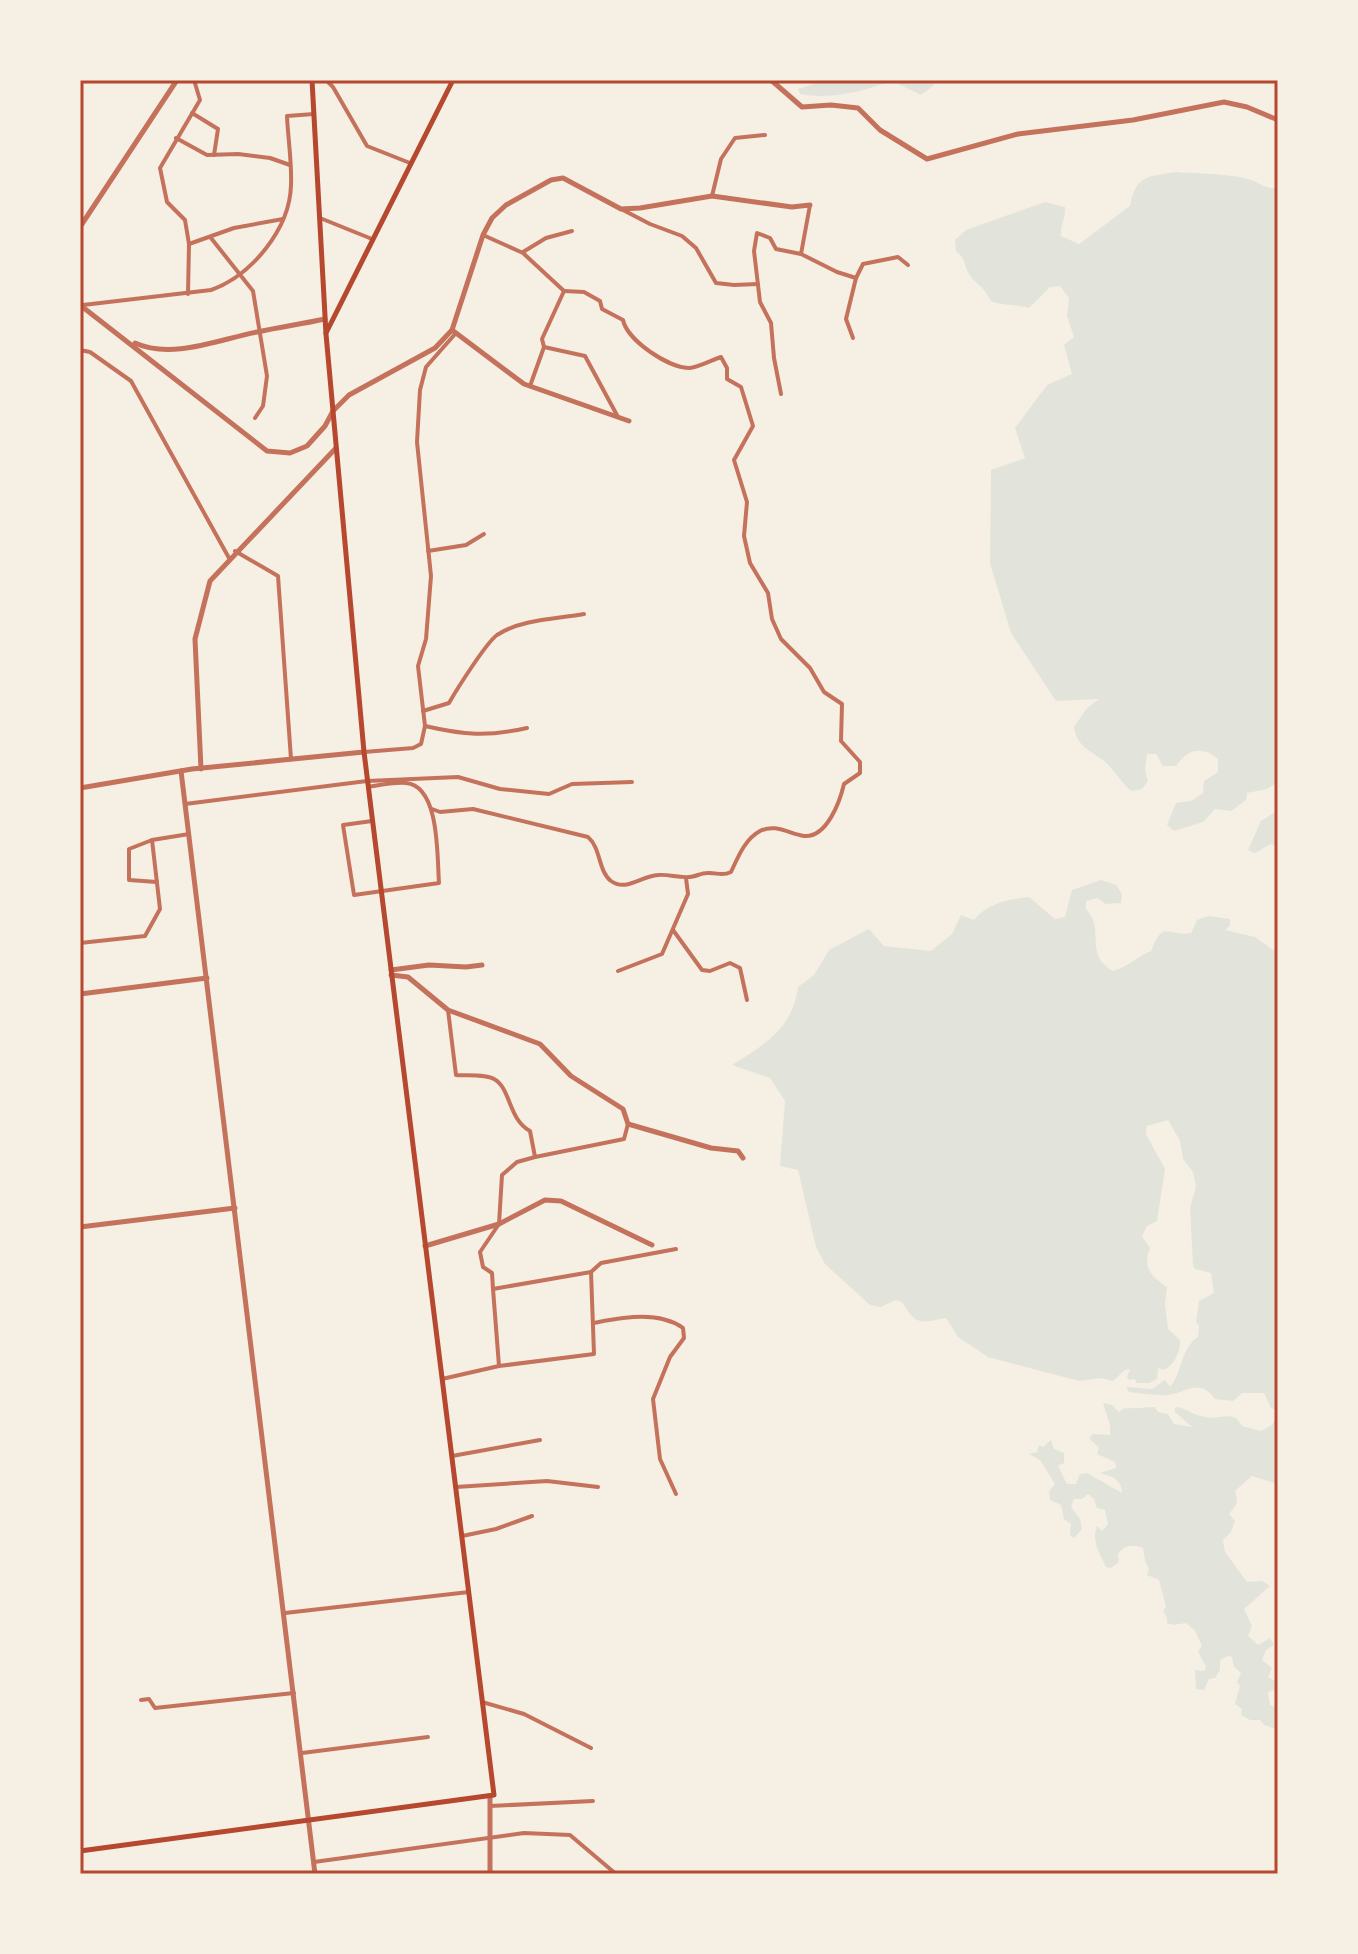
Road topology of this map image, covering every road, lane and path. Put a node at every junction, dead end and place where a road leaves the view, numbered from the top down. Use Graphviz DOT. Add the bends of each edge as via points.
graph roads {
  1 [pos="177,80"];
  2 [pos="194,80"];
  3 [pos="312,80"];
  4 [pos="326,80"];
  5 [pos="453,80"];
  6 [pos="771,80"];
  7 [pos="192,113"];
  8 [pos="314,114"];
  9 [pos="1278,120"];
  10 [pos="765,135"];
  11 [pos="176,138"];
  12 [pos="214,155"];
  13 [pos="410,163"];
  14 [pos="290,165"];
  15 [pos="712,196"];
  16 [pos="810,205"];
  17 [pos="621,209"];
  18 [pos="320,218"];
  19 [pos="283,219"];
  20 [pos="80,227"];
  21 [pos="572,231"];
  22 [pos="483,235"];
  23 [pos="211,238"];
  24 [pos="372,239"];
  25 [pos="189,244"];
  26 [pos="523,253"];
  27 [pos="801,254"];
  28 [pos="908,265"];
  29 [pos="242,273"];
  30 [pos="856,278"];
  31 [pos="758,284"];
  32 [pos="564,291"];
  33 [pos="188,294"];
  34 [pos="80,306"];
  35 [pos="325,319"];
  36 [pos="260,331"];
  37 [pos="454,332"];
  38 [pos="326,334"];
  39 [pos="123,337"];
  40 [pos="853,338"];
  41 [pos="544,347"];
  42 [pos="80,350"];
  43 [pos="530,386"];
  44 [pos="781,394"];
  45 [pos="333,411"];
  46 [pos="618,417"];
  47 [pos="255,418"];
  48 [pos="629,421"];
  49 [pos="336,448"];
  50 [pos="484,534"];
  51 [pos="235,551"];
  52 [pos="428,551"];
  53 [pos="229,558"];
  54 [pos="584,614"];
  55 [pos="423,711"];
  56 [pos="425,726"];
  57 [pos="527,728"];
  58 [pos="364,752"];
  59 [pos="291,759"];
  60 [pos="201,769"];
  61 [pos="181,771"];
  62 [pos="632,782"];
  63 [pos="367,784"];
  64 [pos="80,788"];
  65 [pos="185,804"];
  66 [pos="432,809"];
  67 [pos="372,821"];
  68 [pos="189,834"];
  69 [pos="152,840"];
  70 [pos="686,877"];
  71 [pos="157,882"];
  72 [pos="381,890"];
  73 [pos="673,930"];
  74 [pos="80,943"];
  75 [pos="482,965"];
  76 [pos="618,971"];
  77 [pos="391,972"];
  78 [pos="207,978"];
  79 [pos="80,994"];
  80 [pos="747,1000"];
  81 [pos="448,1010"];
  82 [pos="628,1124"];
  83 [pos="535,1157"];
  84 [pos="743,1158"];
  85 [pos="235,1208"];
  86 [pos="499,1224"];
  87 [pos="80,1227"];
  88 [pos="652,1245"];
  89 [pos="425,1246"];
  90 [pos="676,1249"];
  91 [pos="591,1272"];
  92 [pos="493,1289"];
  93 [pos="593,1323"];
  94 [pos="499,1366"];
  95 [pos="442,1379"];
  96 [pos="540,1440"];
  97 [pos="452,1456"];
  98 [pos="456,1487"];
  99 [pos="598,1487"];
  100 [pos="676,1494"];
  101 [pos="532,1516"];
  102 [pos="462,1536"];
  103 [pos="469,1592"];
  104 [pos="285,1613"];
  105 [pos="294,1693"];
  106 [pos="141,1700"];
  107 [pos="482,1702"];
  108 [pos="428,1737"];
  109 [pos="591,1748"];
  110 [pos="302,1753"];
  111 [pos="490,1796"];
  112 [pos="593,1801"];
  113 [pos="490,1806"];
  114 [pos="310,1820"];
  115 [pos="490,1837"];
  116 [pos="80,1851"];
  117 [pos="314,1862"];
  118 [pos="315,1874"];
  119 [pos="490,1874"];
  120 [pos="616,1874"];
  1 -- 20 [label="street"];
  2 -- 7 [label="street" via="200,100"];
  3 -- 8 [label="main road"];
  4 -- 13 [label="street" via="367,146"];
  5 -- 13 [label="main road"];
  6 -- 9 [label="street" via="802,107 858,108 880,130 927,159 1018,134 1224,102"];
  7 -- 11 [label="street"];
  7 -- 12 [label="street" via="218,129"];
  8 -- 14 [label="street" via="287,116"];
  8 -- 18 [label="main road"];
  10 -- 15 [label="street" via="735,138 721,159"];
  11 -- 12 [label="street"];
  11 -- 25 [label="street" via="160,168 167,202 185,220"];
  12 -- 14 [label="street" via="270,158"];
  13 -- 24 [label="main road"];
  14 -- 19 [label="street"];
  15 -- 16 [label="street"];
  15 -- 17 [label="street"];
  16 -- 27 [label="street"];
  17 -- 22 [label="street" via="563,178 551,180 506,205"];
  17 -- 31 [label="street" via="682,236 696,248 716,283"];
  18 -- 24 [label="street"];
  18 -- 35 [label="main road"];
  19 -- 23 [label="street"];
  19 -- 29 [label="street" via="258,260"];
  21 -- 26 [label="street" via="546,238"];
  22 -- 26 [label="street"];
  22 -- 37 [label="street"];
  23 -- 25 [label="street"];
  23 -- 29 [label="street"];
  24 -- 38 [label="main road"];
  25 -- 33 [label="street"];
  26 -- 32 [label="street"];
  27 -- 30 [label="street"];
  27 -- 31 [label="street" via="776,249 770,238 757,233"];
  28 -- 30 [label="street" via="898,257 863,264"];
  29 -- 33 [label="street" via="229,284"];
  29 -- 36 [label="street" via="253,291"];
  30 -- 40 [label="street" via="846,319"];
  31 -- 44 [label="street" via="771,323"];
  32 -- 41 [label="street" via="542,339"];
  32 -- 70 [label="street" via="584,292 600,301 602,309 623,320 625,330 658,358 690,368 721,357 727,379 741,387 753,426 734,460 747,502 744,536 750,563 768,593 781,639 810,668 824,692 842,704 841,741 860,762 860,773 844,784 839,806 816,833 761,831 743,846 731,872"];
  33 -- 34 [label="street"];
  34 -- 39 [label="street"];
  35 -- 36 [label="street"];
  35 -- 38 [label="main road"];
  36 -- 39 [label="street" via="167,349"];
  36 -- 47 [label="street" via="267,376 263,406"];
  37 -- 43 [label="street"];
  37 -- 45 [label="street" via="349,395"];
  37 -- 52 [label="street" via="426,367 420,390 417,442"];
  38 -- 45 [label="main road"];
  39 -- 45 [label="street" via="267,451 290,453 307,446"];
  41 -- 43 [label="street"];
  41 -- 46 [label="street" via="585,356"];
  42 -- 53 [label="street" via="131,381"];
  43 -- 46 [label="street"];
  45 -- 49 [label="main road"];
  46 -- 48 [label="street"];
  49 -- 51 [label="street"];
  49 -- 58 [label="main road"];
  50 -- 52 [label="street" via="466,545"];
  51 -- 53 [label="street"];
  51 -- 59 [label="street" via="278,576"];
  52 -- 55 [label="street" via="426,639 418,666"];
  53 -- 60 [label="street" via="210,581 195,639"];
  54 -- 55 [label="street" via="523,625 496,636 449,703"];
  55 -- 56 [label="street"];
  56 -- 57 [label="street" via="466,735"];
  56 -- 58 [label="street" via="421,744 413,748"];
  58 -- 59 [label="street"];
  58 -- 63 [label="main road"];
  59 -- 60 [label="street"];
  60 -- 61 [label="street"];
  61 -- 64 [label="street"];
  61 -- 65 [label="street"];
  62 -- 63 [label="street" via="572,784 549,794 500,789 458,777"];
  63 -- 65 [label="street"];
  63 -- 66 [label="street" via="408,782 425,792"];
  63 -- 67 [label="main road"];
  65 -- 68 [label="street"];
  66 -- 70 [label="street" via="473,809 588,837 615,884 628,886 660,874"];
  66 -- 72 [label="street" via="439,883"];
  67 -- 72 [label="main road"];
  67 -- 72 [label="street" via="343,825 354,895"];
  68 -- 69 [label="street"];
  68 -- 78 [label="street"];
  69 -- 71 [label="street"];
  69 -- 71 [label="street" via="129,849 129,880"];
  70 -- 73 [label="street" via="688,894"];
  71 -- 74 [label="street" via="160,909 145,936"];
  72 -- 77 [label="main road"];
  73 -- 76 [label="street" via="662,954"];
  73 -- 80 [label="street" via="702,970 730,963 740,968"];
  75 -- 77 [label="street" via="429,965"];
  77 -- 81 [label="street" via="408,977"];
  77 -- 89 [label="main road"];
  78 -- 79 [label="street"];
  78 -- 85 [label="street"];
  81 -- 82 [label="street" via="540,1044 571,1076 623,1109"];
  81 -- 83 [label="street" via="456,1075 493,1078 501,1086 519,1125 530,1131"];
  82 -- 83 [label="street" via="624,1139"];
  82 -- 84 [label="street" via="738,1151"];
  83 -- 86 [label="street" via="517,1162 502,1175"];
  85 -- 87 [label="street"];
  85 -- 104 [label="street"];
  86 -- 88 [label="street" via="545,1200 561,1201"];
  86 -- 89 [label="street"];
  86 -- 92 [label="street" via="480,1252 483,1267 492,1273"];
  89 -- 95 [label="main road"];
  90 -- 91 [label="street" via="601,1263"];
  91 -- 92 [label="street"];
  91 -- 93 [label="street"];
  92 -- 94 [label="street"];
  93 -- 94 [label="street" via="594,1354"];
  93 -- 100 [label="street" via="634,1316 673,1321 683,1328 684,1338 653,1399 660,1459"];
  94 -- 95 [label="street"];
  95 -- 97 [label="main road"];
  96 -- 97 [label="street"];
  97 -- 98 [label="main road"];
  98 -- 99 [label="street" via="547,1481"];
  98 -- 102 [label="main road"];
  101 -- 102 [label="street"];
  102 -- 103 [label="main road"];
  103 -- 104 [label="street"];
  103 -- 107 [label="main road"];
  104 -- 105 [label="street"];
  105 -- 106 [label="street" via="155,1708 149,1699"];
  105 -- 110 [label="street"];
  107 -- 109 [label="street" via="524,1714"];
  107 -- 111 [label="main road" via="494,1795"];
  108 -- 110 [label="street"];
  110 -- 114 [label="street"];
  111 -- 113 [label="street"];
  111 -- 114 [label="main road"];
  112 -- 113 [label="street"];
  113 -- 115 [label="street"];
  114 -- 116 [label="main road"];
  114 -- 117 [label="street"];
  115 -- 117 [label="street"];
  115 -- 119 [label="street"];
  115 -- 120 [label="street" via="570,1835"];
  117 -- 118 [label="street"];
}
